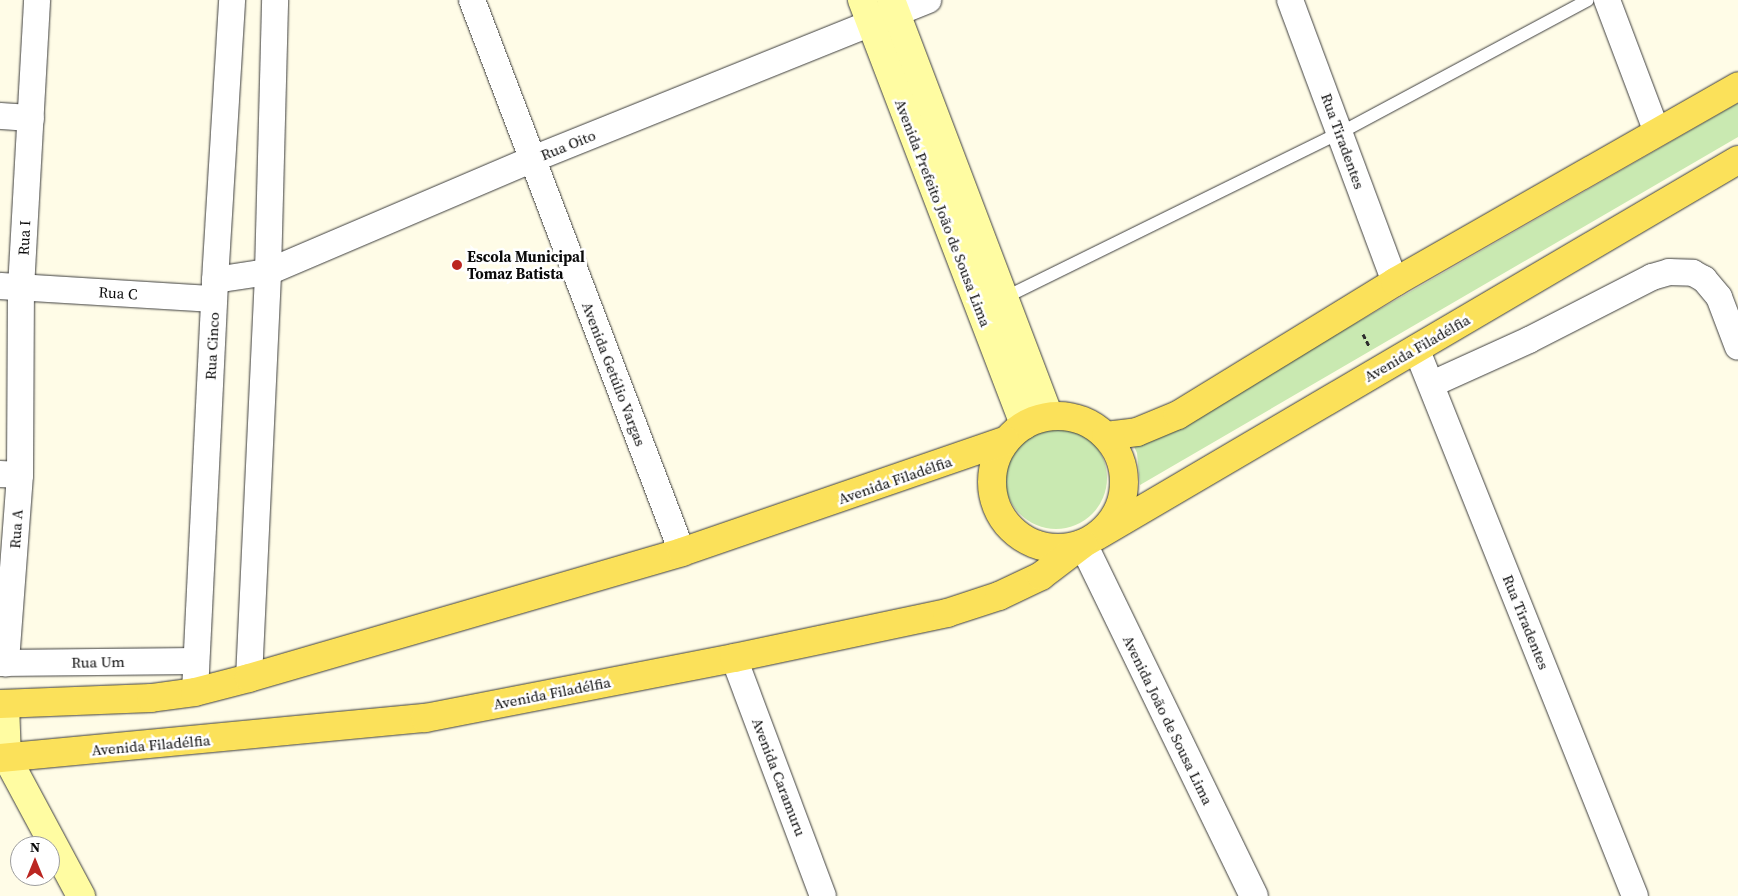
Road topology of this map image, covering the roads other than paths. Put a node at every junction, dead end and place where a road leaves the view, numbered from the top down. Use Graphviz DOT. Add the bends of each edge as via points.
graph roads {
  1 [pos="37,0"];
  2 [pos="232,0"];
  3 [pos="275,0"];
  4 [pos="472,0"];
  5 [pos="928,0"];
  6 [pos="1290,0"];
  7 [pos="1606,1"];
  8 [pos="893,6"];
  9 [pos="866,12"];
  10 [pos="1738,86"];
  11 [pos="0,116"];
  12 [pos="31,118"];
  13 [pos="1657,132"];
  14 [pos="1340,133"];
  15 [pos="533,160"];
  16 [pos="1738,160"];
  17 [pos="268,272"];
  18 [pos="1395,282"];
  19 [pos="10,287"];
  20 [pos="214,290"];
  21 [pos="1004,298"];
  22 [pos="1738,347"];
  23 [pos="1416,348"];
  24 [pos="1432,384"];
  25 [pos="1049,416"];
  26 [pos="1014,433"];
  27 [pos="1106,436"];
  28 [pos="10,475"];
  29 [pos="1090,540"];
  30 [pos="682,552"];
  31 [pos="734,658"];
  32 [pos="196,661"];
  33 [pos="3,663"];
  34 [pos="249,678"];
  35 [pos="195,692"];
  36 [pos="3,704"];
  37 [pos="3,758"];
  38 [pos="81,896"];
  39 [pos="823,896"];
  40 [pos="1254,896"];
  41 [pos="1635,896"];
  1 -- 12 [label="street, Rua I"];
  2 -- 20 [label="street, Rua Cinco"];
  3 -- 17 [label="street"];
  4 -- 15 [label="street, Avenida Getúlio Vargas"];
  5 -- 8 [label="street"];
  6 -- 14 [label="street, Rua Tiradentes"];
  7 -- 13 [label="street"];
  7 -- 14 [label="lane"];
  8 -- 9 [label="street, Rua Oito"];
  8 -- 21 [label="main road, Avenida Prefeito João de Sousa Lima"];
  9 -- 15 [label="street, Rua Oito"];
  9 -- 26 [label="main road, Avenida Prefeito João de Sousa Lima"];
  10 -- 13 [label="main road"];
  11 -- 12 [label="street"];
  12 -- 19 [label="street, Rua I"];
  13 -- 18 [label="main road"];
  14 -- 18 [label="street, Rua Tiradentes"];
  14 -- 21 [label="lane"];
  15 -- 17 [label="street, Rua Oito"];
  15 -- 30 [label="street, Avenida Getúlio Vargas"];
  16 -- 23 [label="main road, Avenida Filadélfia"];
  17 -- 20 [label="street, Rua Oito"];
  17 -- 34 [label="street"];
  18 -- 27 [label="main road" via="1178,415 1136,432"];
  19 -- 20 [label="street, Rua C"];
  19 -- 28 [label="street, Rua I"];
  20 -- 32 [label="street, Rua Cinco"];
  21 -- 25 [label="main road, Avenida Prefeito João de Sousa Lima"];
  22 -- 24 [label="street" via="1719,297 1704,279 1680,271 1652,277 1529,340"];
  23 -- 24 [label="street, Rua Tiradentes"];
  23 -- 29 [label="main road, Avenida Filadélfia"];
  24 -- 41 [label="street, Rua Tiradentes"];
  25 -- 26 [label="main road"];
  25 -- 27 [label="main road" via="1070,417 1089,424"];
  26 -- 29 [label="main road" via="995,460 990,482 994,503 1004,523 1020,538 1040,547 1062,549"];
  26 -- 30 [label="main road, Avenida Filadélfia"];
  27 -- 29 [label="main road" via="1123,469 1124,488 1120,507"];
  28 -- 33 [label="street, Rua A"];
  29 -- 31 [label="main road, Avenida Filadélfia" via="1041,576 999,596 947,613"];
  29 -- 40 [label="street, Avenida João de Sousa Lima"];
  30 -- 34 [label="main road, Avenida Filadélfia"];
  31 -- 37 [label="main road, Avenida Filadélfia" via="425,718"];
  31 -- 39 [label="street, Avenida Caramuru"];
  32 -- 33 [label="street, Rua Um"];
  32 -- 35 [label="street, Rua Cinco"];
  34 -- 35 [label="main road, Avenida Filadélfia"];
  35 -- 36 [label="main road, Avenida Filadélfia" via="151,698"];
  36 -- 37 [label="main road"];
  37 -- 38 [label="main road"];
}
